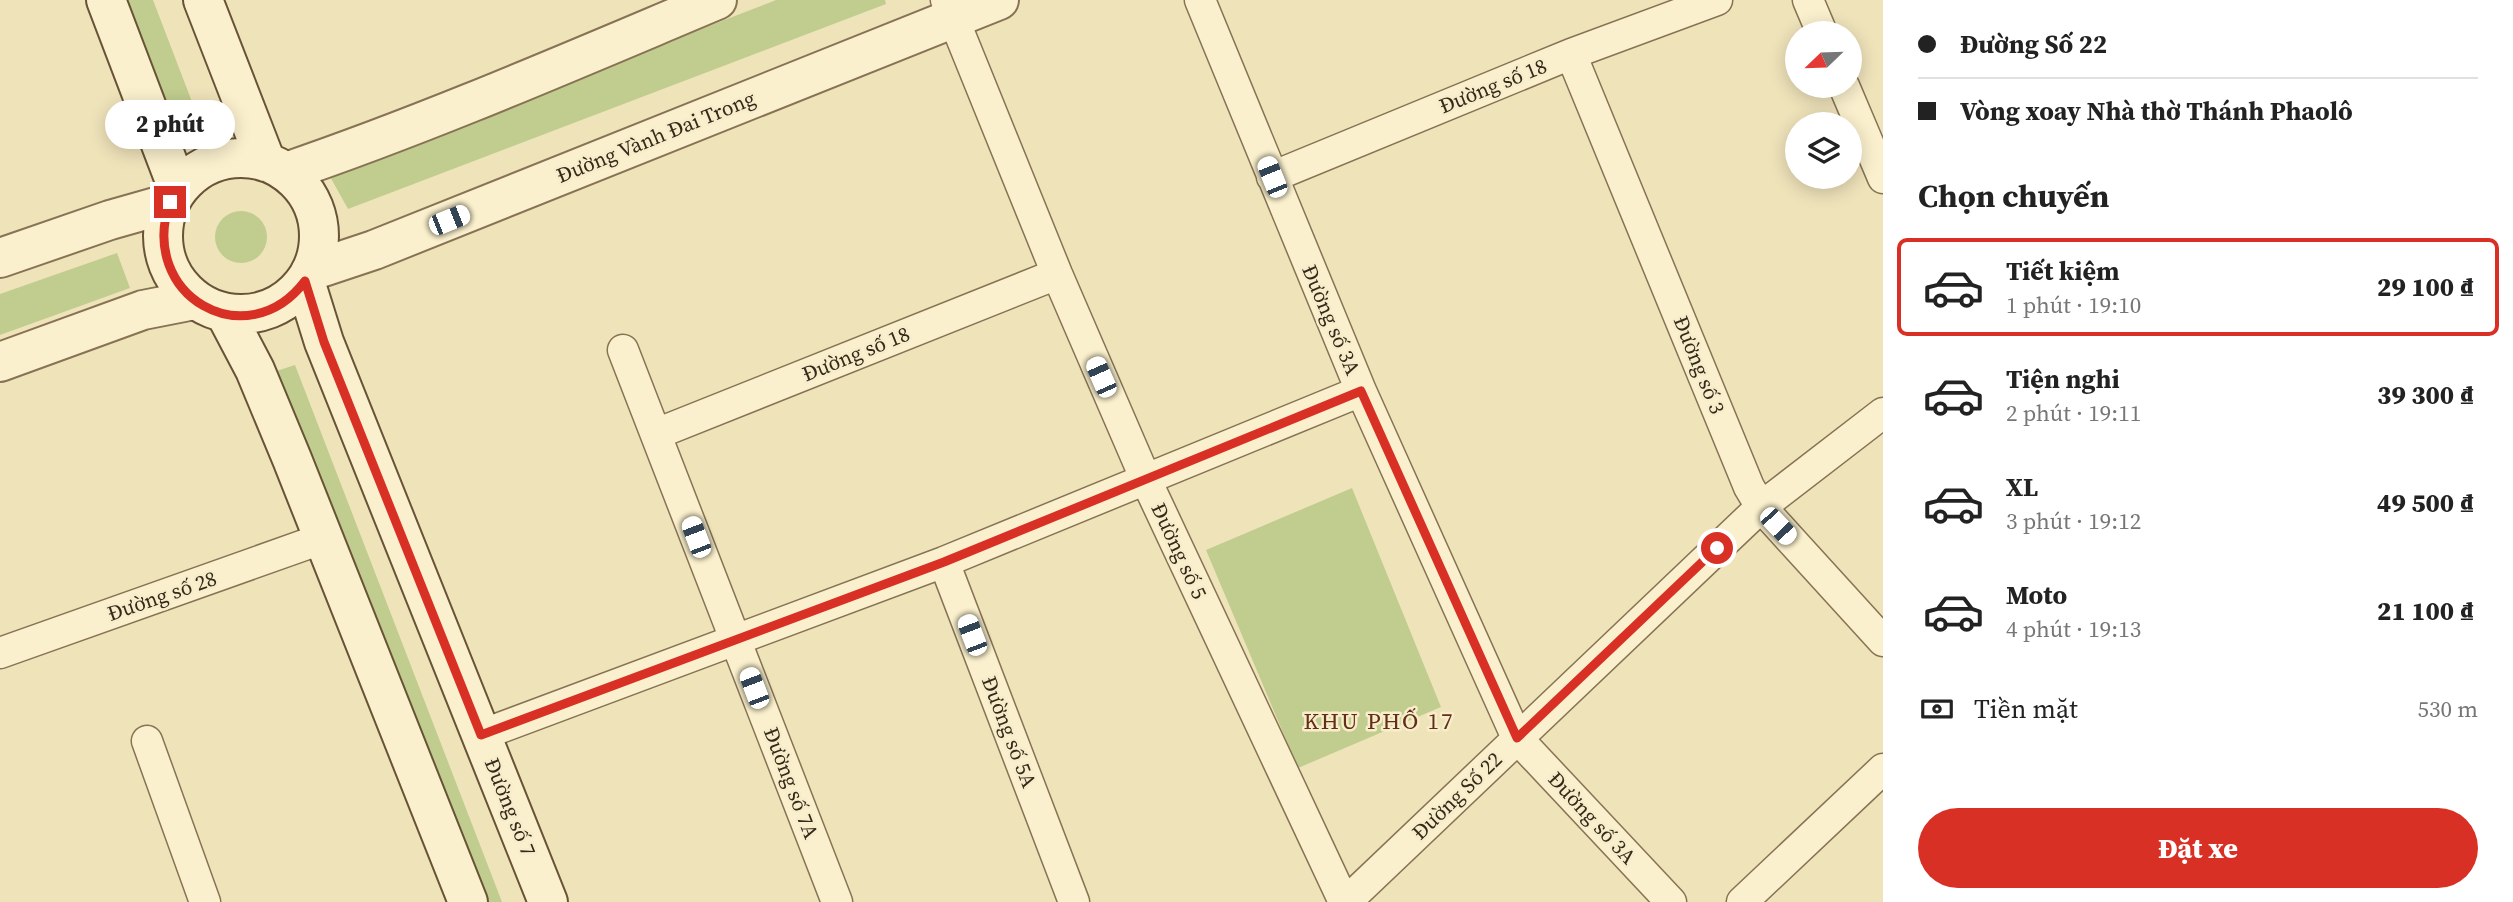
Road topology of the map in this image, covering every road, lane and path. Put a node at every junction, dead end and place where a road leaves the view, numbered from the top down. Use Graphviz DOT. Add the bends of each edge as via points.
graph roads {
  1 [pos="106,0"];
  2 [pos="203,0"];
  3 [pos="717,0"];
  4 [pos="999,0"];
  5 [pos="1199,0"];
  6 [pos="1717,0"];
  7 [pos="1808,0"];
  8 [pos="950,9"];
  9 [pos="1817,21"];
  10 [pos="1571,54"];
  11 [pos="1849,98"];
  12 [pos="276,167"];
  13 [pos="1272,177"];
  14 [pos="1883,178"];
  15 [pos="174,196"];
  16 [pos="0,258"];
  17 [pos="1057,274"];
  18 [pos="308,276"];
  19 [pos="209,306"];
  20 [pos="623,350"];
  21 [pos="0,362"];
  22 [pos="1361,391"];
  23 [pos="1883,413"];
  24 [pos="656,434"];
  25 [pos="1146,480"];
  26 [pos="1761,507"];
  27 [pos="324,538"];
  28 [pos="944,562"];
  29 [pos="736,641"];
  30 [pos="1883,641"];
  31 [pos="0,653"];
  32 [pos="481,735"];
  33 [pos="1517,738"];
  34 [pos="147,741"];
  35 [pos="1883,769"];
  36 [pos="205,902"];
  37 [pos="468,902"];
  38 [pos="548,902"];
  39 [pos="837,902"];
  40 [pos="1074,902"];
  41 [pos="1345,902"];
  42 [pos="1671,902"];
  43 [pos="1742,902"];
  1 -- 15 [label="main road"];
  2 -- 12 [label="main road"];
  3 -- 12 [label="main road" via="335,156"];
  4 -- 8 [label="main road, Đường Vành Đai Trong"];
  5 -- 13 [label="street, Đường số 3A"];
  6 -- 10 [label="street, Đường số 18"];
  7 -- 9 [label="street"];
  8 -- 17 [label="street, Đường số 5"];
  8 -- 18 [label="main road, Đường Vành Đai Trong"];
  10 -- 13 [label="street, Đường số 18"];
  10 -- 26 [label="street, Đường số 3"];
  11 -- 14 [label="street"];
  12 -- 15 [label="main road" via="242,158 218,161 195,172"];
  12 -- 18 [label="main road" via="303,190 315,211 318,247"];
  13 -- 22 [label="street, Đường số 3A"];
  15 -- 16 [label="main road"];
  15 -- 19 [label="main road" via="163,228 164,255 175,280"];
  17 -- 24 [label="street, Đường số 18"];
  17 -- 25 [label="street, Đường số 5"];
  18 -- 19 [label="main road" via="290,298 270,309 248,315"];
  18 -- 32 [label="main road, Đường số 7" via="324,342"];
  19 -- 21 [label="main road" via="143,310"];
  19 -- 27 [label="main road" via="255,369"];
  20 -- 24 [label="street, Đường số 7A"];
  22 -- 25 [label="street"];
  22 -- 33 [label="street, Đường số 3A"];
  23 -- 26 [label="street, Đường Số 22"];
  24 -- 29 [label="street, Đường số 7A"];
  25 -- 28 [label="street"];
  25 -- 41 [label="street, Đường số 5"];
  26 -- 30 [label="street, Đường số 3"];
  26 -- 33 [label="street, Đường Số 22"];
  27 -- 31 [label="street, Đường số 28"];
  27 -- 37 [label="main road"];
  28 -- 29 [label="street"];
  28 -- 40 [label="street, Đường số 5A"];
  29 -- 32 [label="street"];
  29 -- 39 [label="street, Đường số 7A"];
  32 -- 38 [label="main road, Đường số 7"];
  33 -- 41 [label="street, Đường Số 22"];
  33 -- 42 [label="street, Đường số 3A"];
  34 -- 36 [label="street"];
  35 -- 43 [label="street"];
}
